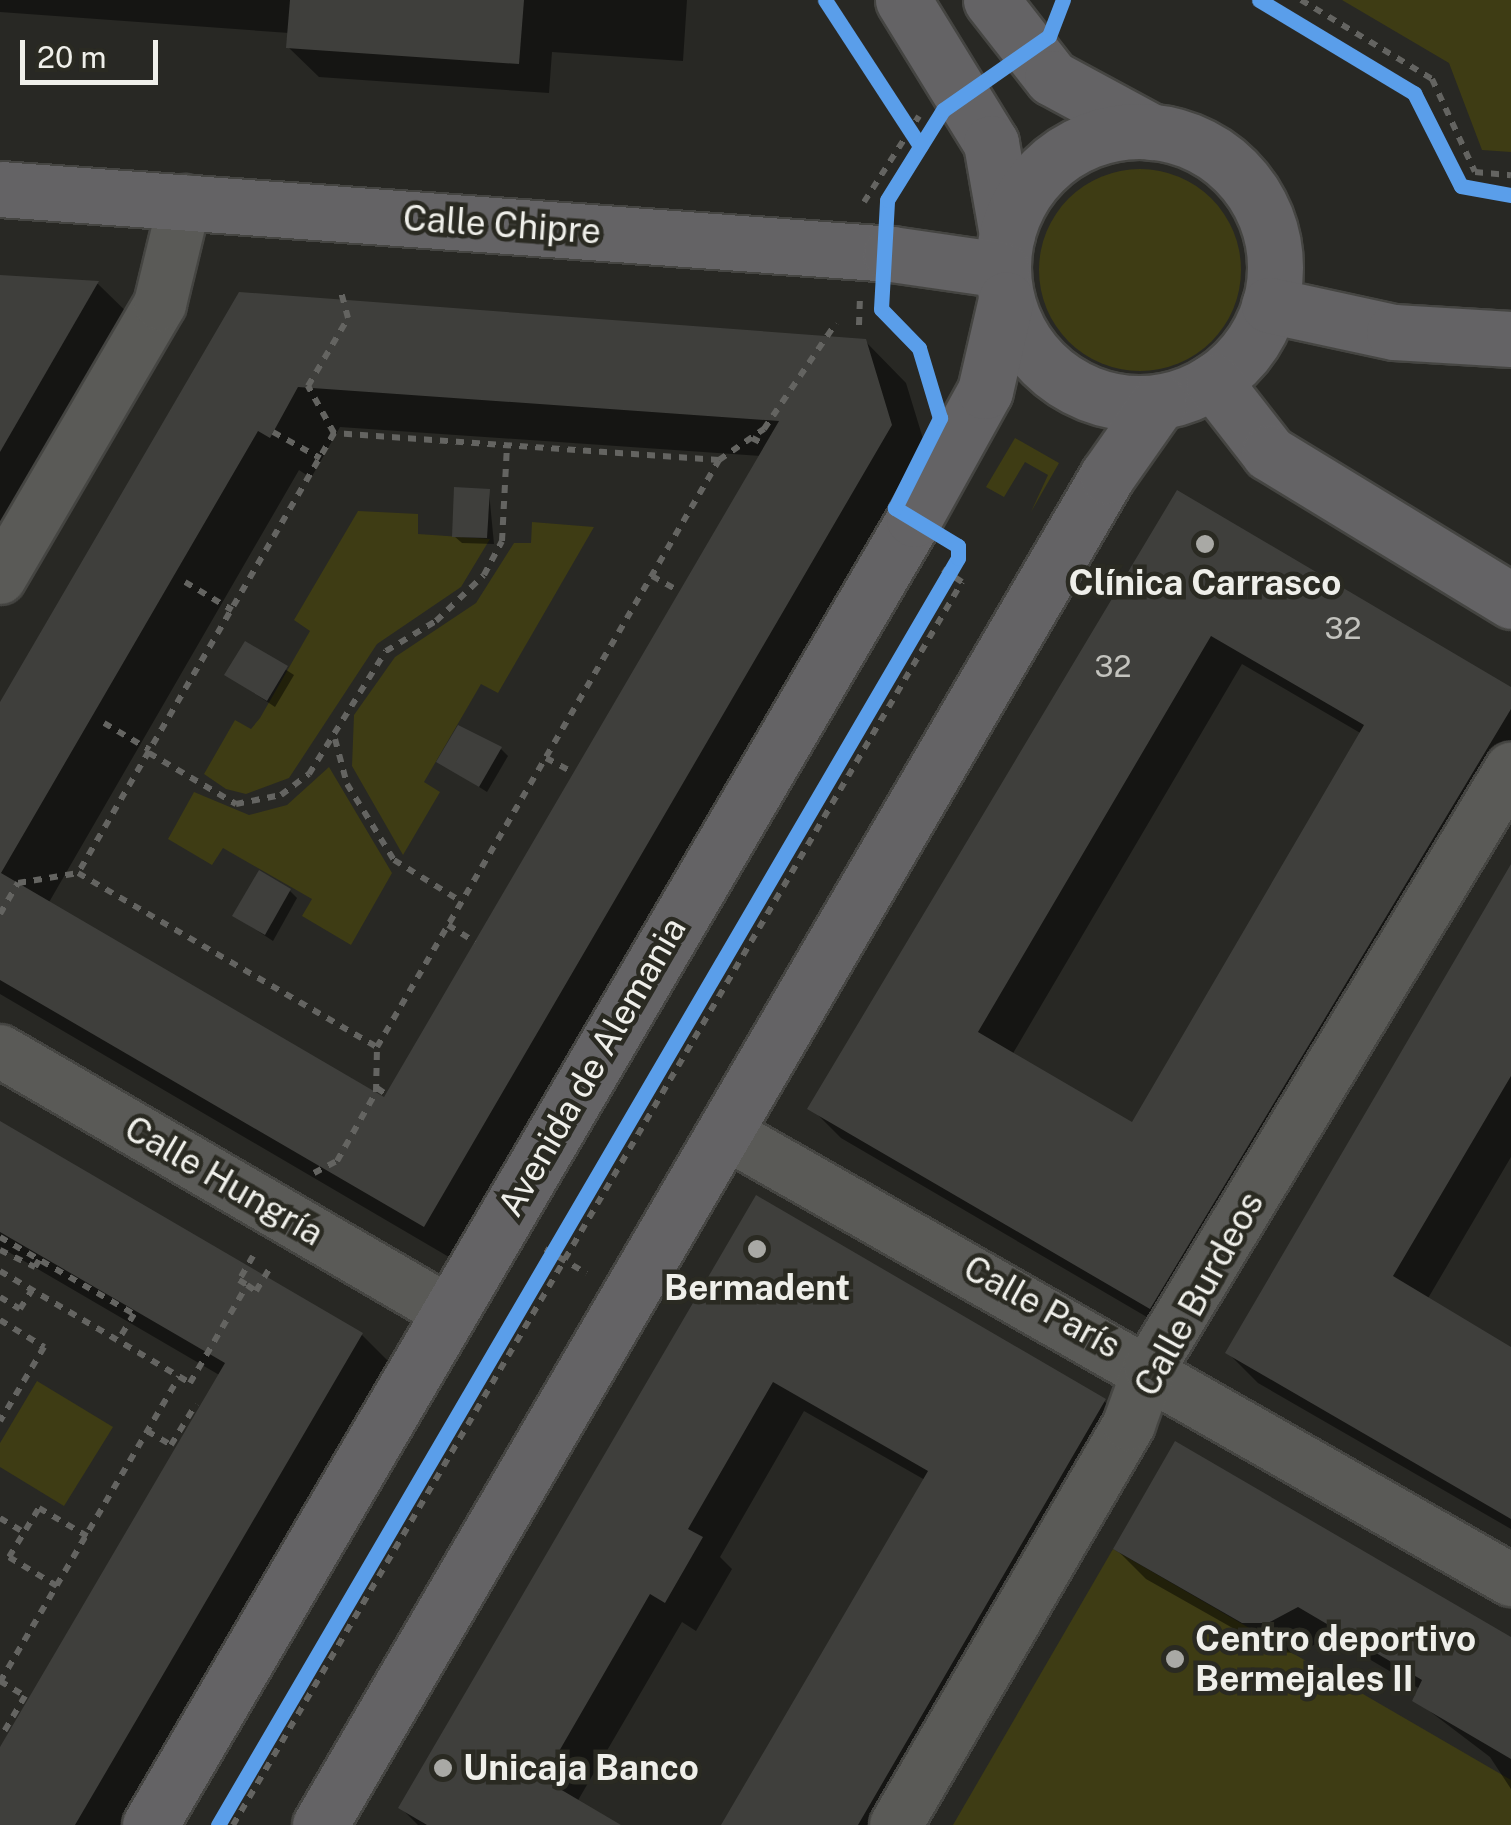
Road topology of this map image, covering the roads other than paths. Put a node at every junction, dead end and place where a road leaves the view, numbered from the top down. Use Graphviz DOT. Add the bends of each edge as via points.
graph roads {
  1 [pos="903,0"];
  2 [pos="991,0"];
  3 [pos="1152,132"];
  4 [pos="0,189"];
  5 [pos="185,201"];
  6 [pos="1005,268"];
  7 [pos="1269,305"];
  8 [pos="1511,339"];
  9 [pos="1213,382"];
  10 [pos="1159,402"];
  11 [pos="0,578"];
  12 [pos="1511,601"];
  13 [pos="1511,769"];
  14 [pos="0,1051"];
  15 [pos="724,1132"];
  16 [pos="449,1312"];
  17 [pos="1150,1367"];
  18 [pos="1511,1580"];
  19 [pos="150,1825"];
  20 [pos="320,1825"];
  21 [pos="896,1825"];
  1 -- 6 [label="main road" via="991,143"];
  2 -- 3 [label="main road" via="1052,78"];
  3 -- 6 [label="main road" via="1119,132 1060,156 1018,205"];
  3 -- 7 [label="main road" via="1208,150 1251,190 1273,245"];
  4 -- 5 [label="main road, Calle Chipre"];
  5 -- 6 [label="main road, Calle Chipre" via="872,273"];
  5 -- 11 [label="street" via="160,304"];
  6 -- 10 [label="main road" via="1031,351 1063,380 1102,398"];
  6 -- 16 [label="main road, Avenida de Alemania" via="993,371 922,540"];
  7 -- 8 [label="main road" via="1394,332"];
  7 -- 9 [label="main road" via="1248,348"];
  9 -- 10 [label="main road"];
  9 -- 12 [label="main road" via="1270,453"];
  10 -- 15 [label="main road"];
  13 -- 17 [label="street, Calle Burdeos"];
  14 -- 16 [label="street, Calle Hungría"];
  15 -- 17 [label="street, Calle París"];
  15 -- 20 [label="main road"];
  16 -- 19 [label="main road, Avenida de Alemania"];
  17 -- 18 [label="street, Calle París"];
  17 -- 21 [label="street, Calle Burdeos" via="1129,1424"];
}
